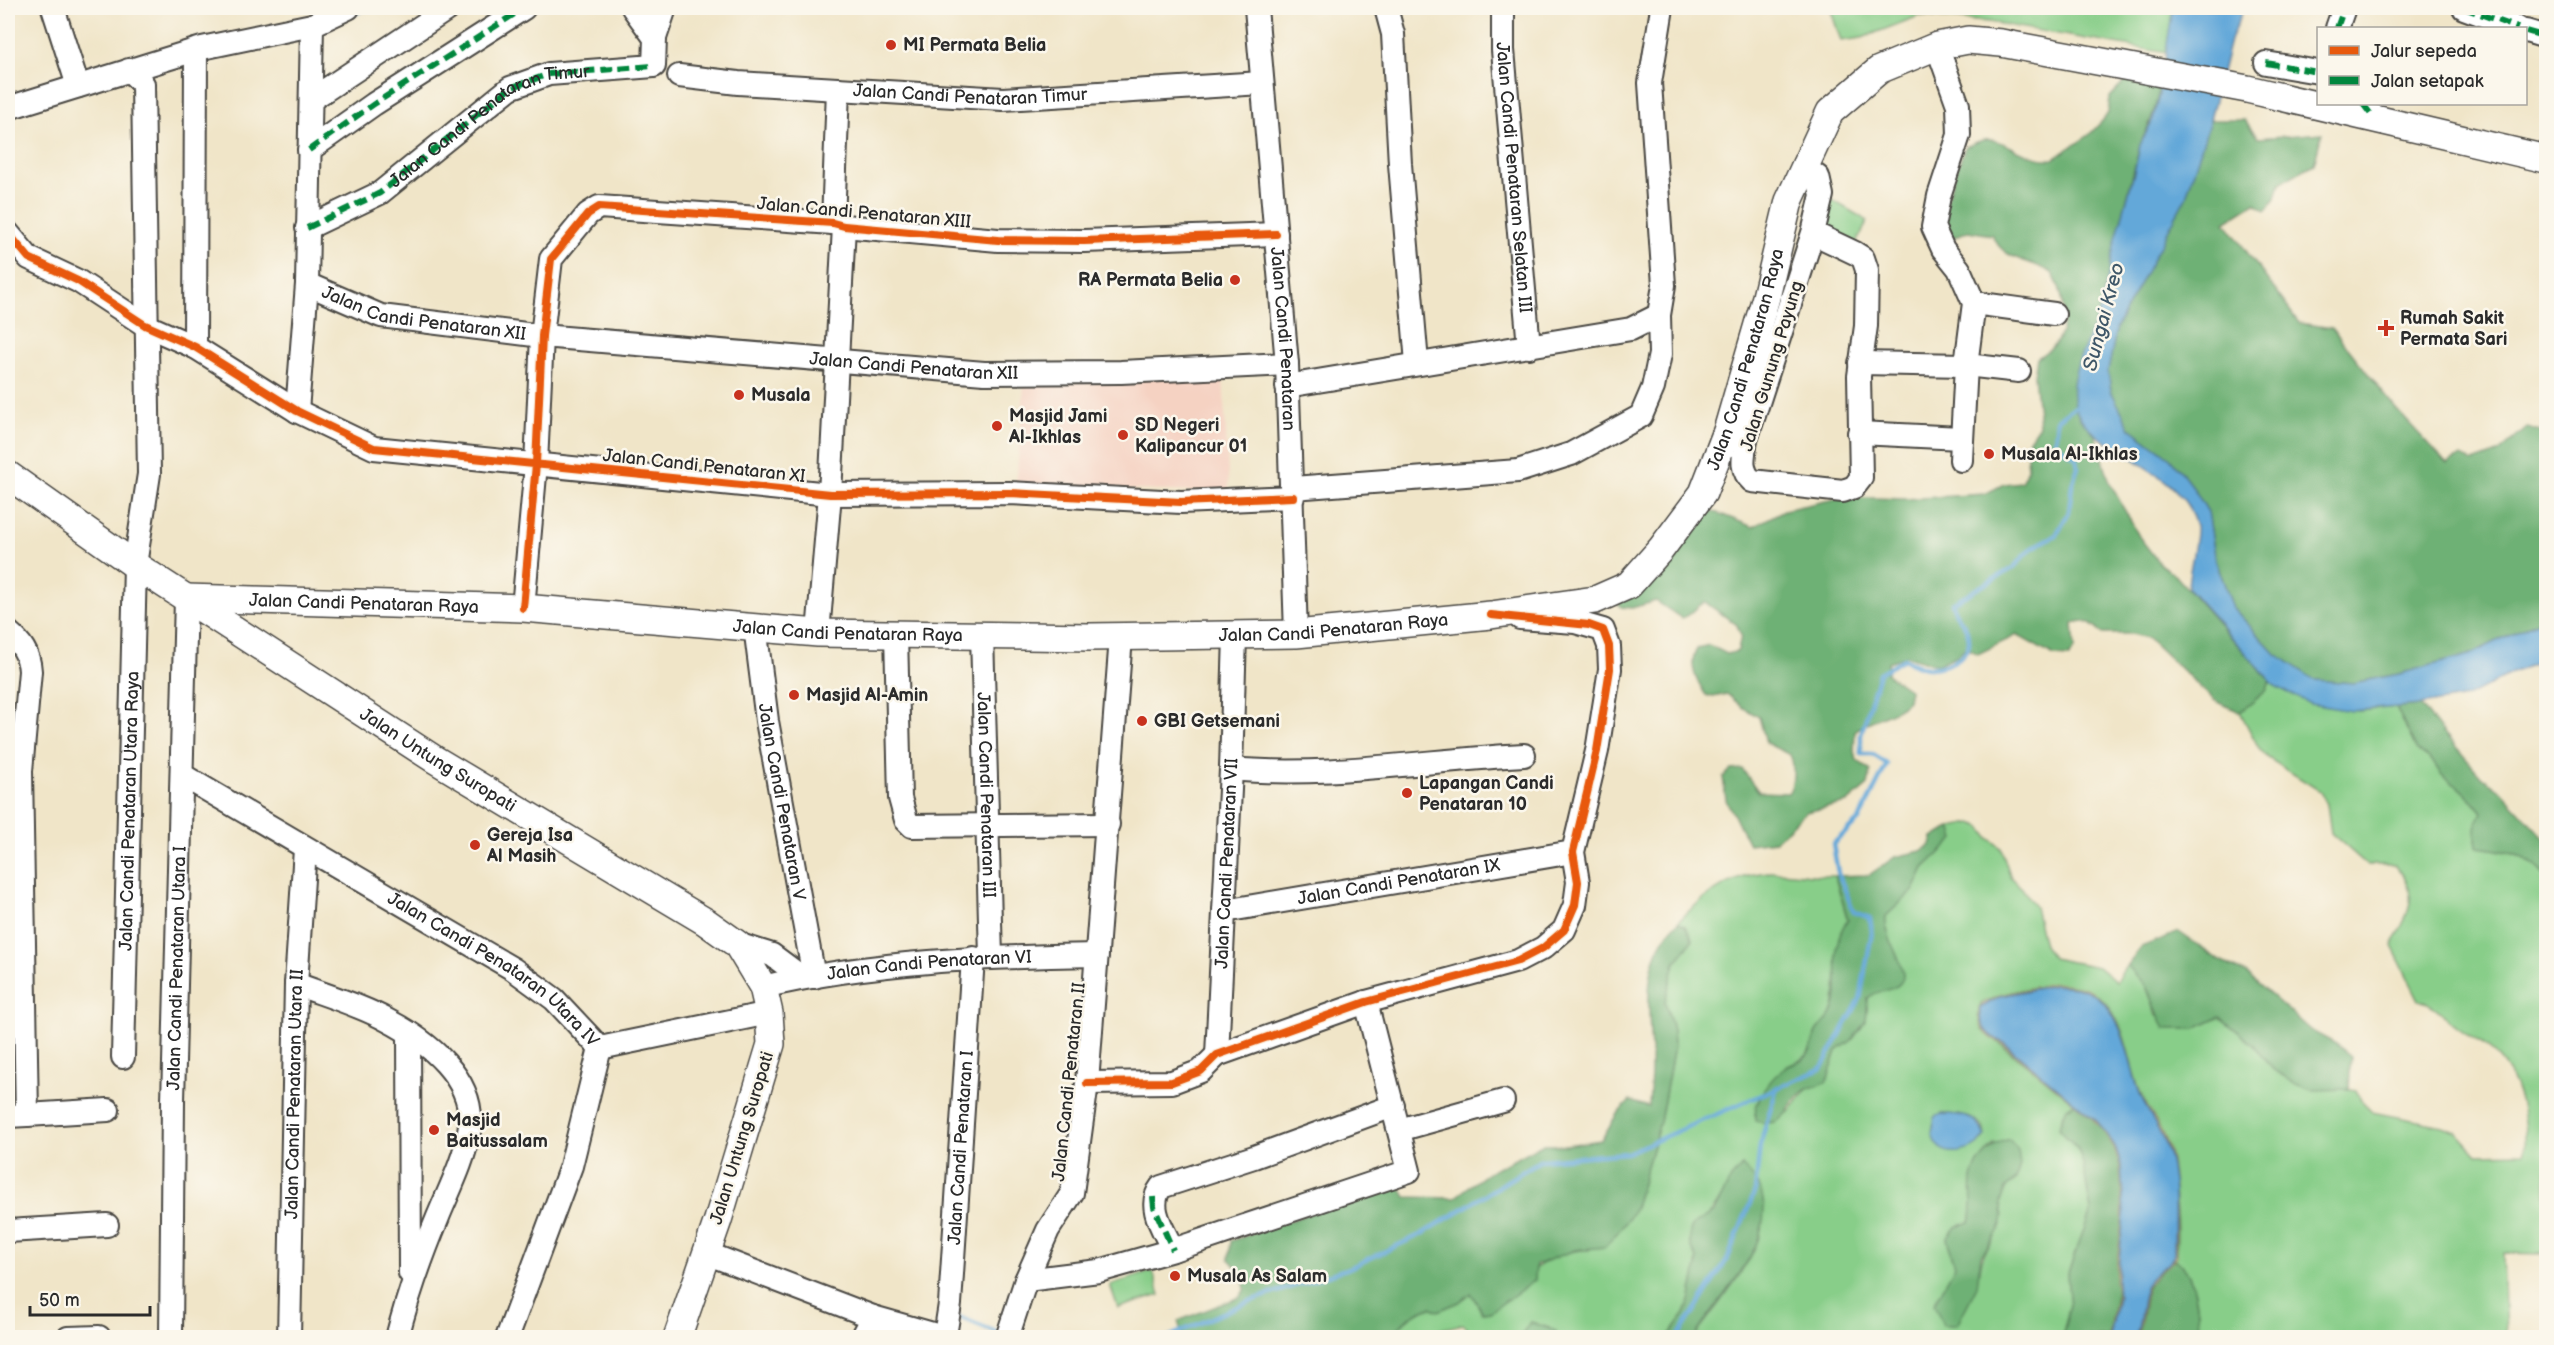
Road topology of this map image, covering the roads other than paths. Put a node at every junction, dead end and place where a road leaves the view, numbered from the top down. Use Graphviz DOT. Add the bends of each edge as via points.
graph roads {
  1 [pos="53,8"];
  2 [pos="348,8"];
  3 [pos="449,8"];
  4 [pos="524,8"];
  5 [pos="633,8"];
  6 [pos="665,8"];
  7 [pos="1256,8"];
  8 [pos="1386,8"];
  9 [pos="1503,8"];
  10 [pos="1662,8"];
  11 [pos="2344,8"];
  12 [pos="2463,8"];
  13 [pos="312,25"];
  14 [pos="2337,27"];
  15 [pos="2515,27"];
  16 [pos="2527,31"];
  17 [pos="2547,37"];
  18 [pos="655,38"];
  19 [pos="1937,46"];
  20 [pos="196,50"];
  21 [pos="2266,63"];
  22 [pos="129,70"];
  23 [pos="2317,72"];
  24 [pos="679,76"];
  25 [pos="1262,83"];
  26 [pos="78,86"];
  27 [pos="838,89"];
  28 [pos="312,99"];
  29 [pos="2317,101"];
  30 [pos="2339,105"];
  31 [pos="8,108"];
  32 [pos="2368,110"];
  33 [pos="309,150"];
  34 [pos="2547,159"];
  35 [pos="1803,166"];
  36 [pos="838,225"];
  37 [pos="307,228"];
  38 [pos="8,233"];
  39 [pos="1813,233"];
  40 [pos="1276,234"];
  41 [pos="307,284"];
  42 [pos="1974,303"];
  43 [pos="2054,314"];
  44 [pos="1659,315"];
  45 [pos="145,325"];
  46 [pos="542,336"];
  47 [pos="195,347"];
  48 [pos="1529,347"];
  49 [pos="838,359"];
  50 [pos="1417,363"];
  51 [pos="1860,363"];
  52 [pos="1966,365"];
  53 [pos="2019,371"];
  54 [pos="1287,375"];
  55 [pos="297,411"];
  56 [pos="1859,432"];
  57 [pos="536,464"];
  58 [pos="8,475"];
  59 [pos="1293,493"];
  60 [pos="830,494"];
  61 [pos="135,565"];
  62 [pos="186,598"];
  63 [pos="524,608"];
  64 [pos="1491,615"];
  65 [pos="755,626"];
  66 [pos="8,632"];
  67 [pos="818,633"];
  68 [pos="896,634"];
  69 [pos="1296,634"];
  70 [pos="982,635"];
  71 [pos="1235,635"];
  72 [pos="1120,637"];
  73 [pos="1524,755"];
  74 [pos="14,767"];
  75 [pos="1231,769"];
  76 [pos="182,775"];
  77 [pos="987,824"];
  78 [pos="1108,824"];
  79 [pos="305,849"];
  80 [pos="1573,852"];
  81 [pos="1224,911"];
  82 [pos="737,944"];
  83 [pos="1097,955"];
  84 [pos="982,957"];
  85 [pos="808,977"];
  86 [pos="296,984"];
  87 [pos="766,1000"];
  88 [pos="1366,1002"];
  89 [pos="409,1033"];
  90 [pos="600,1048"];
  91 [pos="1217,1055"];
  92 [pos="123,1057"];
  93 [pos="1087,1083"];
  94 [pos="1503,1101"];
  95 [pos="1393,1106"];
  96 [pos="108,1110"];
  97 [pos="16,1116"];
  98 [pos="1399,1130"];
  99 [pos="107,1225"];
  100 [pos="8,1231"];
  101 [pos="1173,1250"];
  102 [pos="706,1253"];
  103 [pos="1026,1280"];
  104 [pos="410,1284"];
  105 [pos="873,1317"];
  106 [pos="947,1324"];
  107 [pos="1009,1333"];
  108 [pos="99,1336"];
  109 [pos="68,1338"];
  110 [pos="171,1338"];
  111 [pos="289,1338"];
  112 [pos="397,1338"];
  113 [pos="507,1338"];
  114 [pos="677,1338"];
  115 [pos="862,1338"];
  1 -- 26 [label="street"];
  2 -- 13 [label="street"];
  3 -- 28 [label="street"];
  4 -- 33 [label="street"];
  5 -- 18 [label="street"];
  6 -- 18 [label="street"];
  7 -- 25 [label="street, Jalan Candi Penataran"];
  8 -- 50 [label="street" via="1393,34"];
  9 -- 48 [label="street, Jalan Candi Penataran Selatan III" via="1503,50"];
  10 -- 44 [label="street, Jalan Candi Penataran XI" via="1650,83 1664,285"];
  11 -- 14 [label="street"];
  12 -- 15 [label="street"];
  13 -- 20 [label="street"];
  13 -- 28 [label="street"];
  16 -- 17 [label="street"];
  18 -- 37 [label="street, Jalan Candi Penataran Timur" via="654,66 549,74 510,88 380,193"];
  19 -- 29 [label="main road, Jalan Candi Penataran Raya" via="1968,40 2001,43"];
  19 -- 35 [label="main road, Jalan Candi Penataran Raya" via="1879,69 1852,91 1830,112"];
  19 -- 42 [label="street" via="1958,105 1959,135 1933,227"];
  20 -- 22 [label="street"];
  20 -- 47 [label="street"];
  21 -- 23 [label="street"];
  22 -- 26 [label="street"];
  22 -- 45 [label="street, Jalan Candi Penataran Utara Raya" via="143,84"];
  24 -- 27 [label="street, Jalan Candi Penataran Timur"];
  25 -- 27 [label="street, Jalan Candi Penataran Timur" via="1003,99"];
  25 -- 40 [label="street, Jalan Candi Penataran"];
  26 -- 31 [label="street"];
  27 -- 36 [label="street"];
  28 -- 33 [label="street"];
  30 -- 32 [label="main road, Jalan Candi Penataran Raya"];
  32 -- 34 [label="main road, Jalan Candi Penataran Raya"];
  33 -- 37 [label="street"];
  35 -- 39 [label="street, Jalan Gunung Payung" via="1822,185"];
  35 -- 64 [label="main road, Jalan Candi Penataran Raya" via="1789,201 1766,297 1726,431 1703,493 1629,585 1595,600"];
  36 -- 40 [label="street, Jalan Candi Penataran XIII" via="998,240 1084,242"];
  36 -- 46 [label="street, Jalan Candi Penataran XIII" via="599,207 588,214 551,259"];
  36 -- 49 [label="street"];
  37 -- 41 [label="street"];
  38 -- 45 [label="street, Jalan Candi Penataran XI" via="29,258 78,281"];
  39 -- 51 [label="street, Jalan Gunung Payung" via="1863,258 1867,270 1866,326"];
  39 -- 56 [label="street, Jalan Gunung Payung" via="1746,440 1742,466 1752,481 1843,491 1854,487 1861,478"];
  40 -- 54 [label="street, Jalan Candi Penataran"];
  41 -- 46 [label="street, Jalan Candi Penataran XII" via="381,316"];
  41 -- 55 [label="street"];
  42 -- 43 [label="street"];
  42 -- 52 [label="street"];
  44 -- 48 [label="street, Jalan Candi Penataran XII" via="1631,329"];
  44 -- 59 [label="street, Jalan Candi Penataran XI" via="1660,354 1653,388 1641,416 1570,454 1518,471"];
  45 -- 47 [label="street, Jalan Candi Penataran XI"];
  45 -- 61 [label="street, Jalan Candi Penataran Utara Raya" via="149,474"];
  46 -- 49 [label="street, Jalan Candi Penataran XII"];
  46 -- 57 [label="street, Jalan Candi Penataran XII"];
  47 -- 55 [label="street, Jalan Candi Penataran XI"];
  48 -- 50 [label="street, Jalan Candi Penataran XII"];
  49 -- 54 [label="street, Jalan Candi Penataran XII" via="984,373"];
  49 -- 60 [label="street"];
  50 -- 54 [label="street, Jalan Candi Penataran XII"];
  51 -- 52 [label="street"];
  51 -- 56 [label="street, Jalan Gunung Payung"];
  52 -- 53 [label="street"];
  52 -- 56 [label="street" via="1961,449"];
  54 -- 59 [label="street, Jalan Candi Penataran"];
  55 -- 57 [label="street, Jalan Candi Penataran XI" via="374,448"];
  57 -- 60 [label="street, Jalan Candi Penataran XI"];
  57 -- 63 [label="street, Jalan Candi Penataran XII"];
  58 -- 61 [label="main road, Jalan Untung Suropati"];
  59 -- 60 [label="street, Jalan Candi Penataran XI" via="1181,502 1009,493"];
  59 -- 69 [label="street, Jalan Candi Penataran"];
  60 -- 67 [label="street"];
  61 -- 62 [label="main road, Jalan Untung Suropati"];
  61 -- 92 [label="street, Jalan Candi Penataran Utara Raya"];
  62 -- 63 [label="main road, Jalan Candi Penataran Raya"];
  62 -- 76 [label="street, Jalan Candi Penataran Utara I"];
  62 -- 82 [label="main road, Jalan Untung Suropati" via="434,759"];
  63 -- 65 [label="main road, Jalan Candi Penataran Raya"];
  64 -- 69 [label="main road, Jalan Candi Penataran Raya"];
  64 -- 80 [label="street" via="1589,625 1603,630 1609,646 1610,669 1597,751"];
  65 -- 67 [label="main road, Jalan Candi Penataran Raya"];
  65 -- 85 [label="street, Jalan Candi Penataran V"];
  66 -- 74 [label="street" via="29,658"];
  67 -- 68 [label="main road, Jalan Candi Penataran Raya"];
  68 -- 70 [label="main road, Jalan Candi Penataran Raya"];
  68 -- 77 [label="street" via="900,798 906,820 912,826"];
  69 -- 71 [label="main road, Jalan Candi Penataran Raya"];
  70 -- 72 [label="main road, Jalan Candi Penataran Raya"];
  70 -- 77 [label="street, Jalan Candi Penataran III"];
  71 -- 72 [label="main road, Jalan Candi Penataran Raya"];
  71 -- 75 [label="street, Jalan Candi Penataran VII"];
  72 -- 78 [label="street, Jalan Candi Penataran II"];
  73 -- 75 [label="street" via="1328,770"];
  74 -- 97 [label="street"];
  75 -- 81 [label="street, Jalan Candi Penataran VII"];
  76 -- 79 [label="street, Jalan Candi Penataran Utara IV"];
  76 -- 110 [label="street, Jalan Candi Penataran Utara I"];
  77 -- 78 [label="street"];
  77 -- 84 [label="street, Jalan Candi Penataran III"];
  78 -- 83 [label="street, Jalan Candi Penataran II"];
  79 -- 86 [label="street, Jalan Candi Penataran Utara II"];
  79 -- 90 [label="street, Jalan Candi Penataran Utara IV" via="513,969 554,999"];
  80 -- 81 [label="street, Jalan Candi Penataran IX"];
  80 -- 88 [label="street" via="1578,882 1575,905 1564,930 1543,948 1518,961"];
  81 -- 91 [label="street, Jalan Candi Penataran VII"];
  82 -- 85 [label="street" via="771,955"];
  82 -- 87 [label="main road, Jalan Untung Suropati"];
  83 -- 84 [label="street, Jalan Candi Penataran VI"];
  83 -- 93 [label="street, Jalan Candi Penataran II"];
  84 -- 85 [label="street, Jalan Candi Penataran VI"];
  84 -- 106 [label="street, Jalan Candi Penataran I"];
  85 -- 87 [label="street, Jalan Candi Penataran VI"];
  86 -- 89 [label="street" via="384,1018"];
  86 -- 111 [label="street, Jalan Candi Penataran Utara II"];
  87 -- 90 [label="street, Jalan Candi Penataran VI"];
  87 -- 102 [label="main road, Jalan Untung Suropati" via="771,1044"];
  88 -- 91 [label="street"];
  88 -- 95 [label="street"];
  89 -- 104 [label="street"];
  89 -- 104 [label="street" via="453,1071 464,1092 470,1123 465,1149"];
  90 -- 113 [label="street, Jalan Candi Penataran Utara IV" via="572,1166"];
  91 -- 93 [label="street" via="1201,1071 1172,1082"];
  93 -- 103 [label="street, Jalan Candi Penataran II" via="1072,1193 1048,1230"];
  94 -- 98 [label="street"];
  95 -- 98 [label="street"];
  95 -- 101 [label="street" via="1161,1187 1154,1197 1154,1207"];
  96 -- 97 [label="street"];
  98 -- 101 [label="street" via="1409,1171"];
  99 -- 100 [label="street"];
  101 -- 103 [label="street" via="1099,1271"];
  102 -- 105 [label="street"];
  102 -- 114 [label="main road, Jalan Untung Suropati"];
  103 -- 107 [label="street, Jalan Candi Penataran II"];
  104 -- 112 [label="street"];
  105 -- 106 [label="street"];
  105 -- 115 [label="street"];
  108 -- 109 [label="street"];
}
